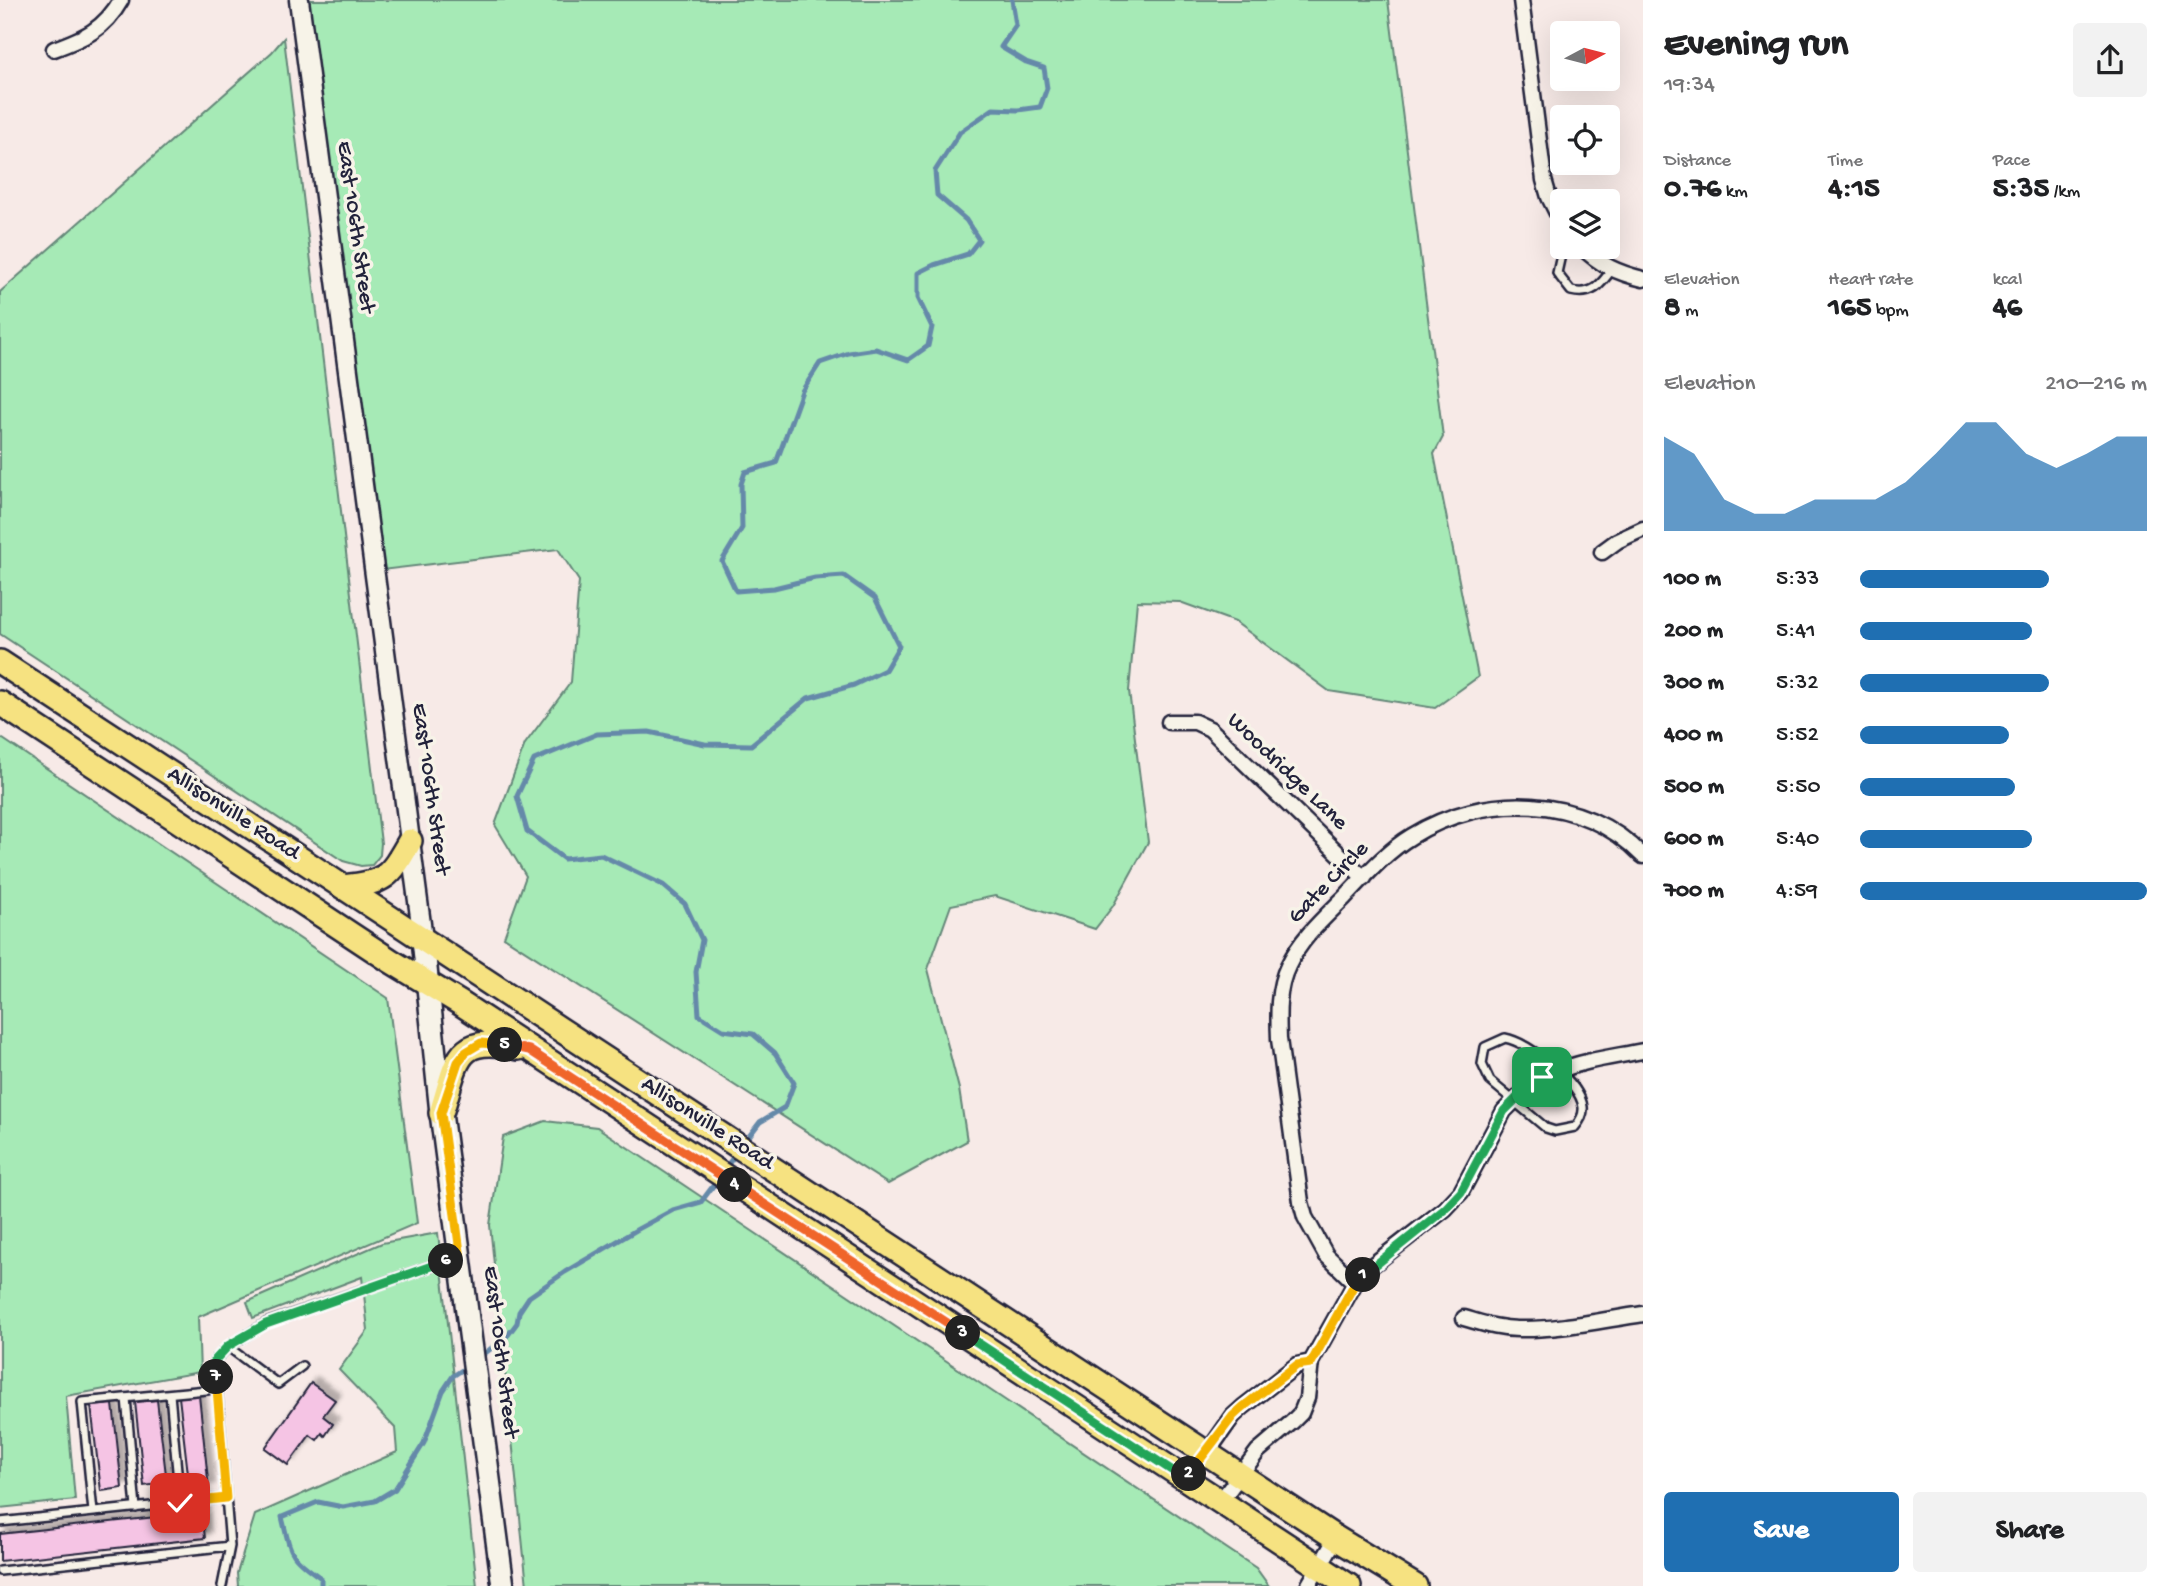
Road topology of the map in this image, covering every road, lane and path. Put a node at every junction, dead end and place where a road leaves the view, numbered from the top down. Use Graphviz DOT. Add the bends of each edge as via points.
graph roads {
  1 [pos="121,0"];
  2 [pos="299,0"];
  3 [pos="1521,0"];
  4 [pos="54,49"];
  5 [pos="1550,199"];
  6 [pos="1560,259"];
  7 [pos="1595,259"];
  8 [pos="1612,269"];
  9 [pos="1643,279"];
  10 [pos="1643,529"];
  11 [pos="1602,552"];
  12 [pos="0,662"];
  13 [pos="0,703"];
  14 [pos="1169,722"];
  15 [pos="410,841"];
  16 [pos="1643,856"];
  17 [pos="1364,878"];
  18 [pos="343,887"];
  19 [pos="423,939"];
  20 [pos="427,983"];
  21 [pos="529,1050"];
  22 [pos="1643,1051"];
  23 [pos="1558,1069"];
  24 [pos="1514,1101"];
  25 [pos="441,1113"];
  26 [pos="461,1259"];
  27 [pos="1355,1283"];
  28 [pos="1643,1314"];
  29 [pos="1464,1318"];
  30 [pos="228,1346"];
  31 [pos="1311,1363"];
  32 [pos="302,1366"];
  33 [pos="216,1389"];
  34 [pos="170,1394"];
  35 [pos="126,1398"];
  36 [pos="1208,1452"];
  37 [pos="1240,1475"];
  38 [pos="1185,1479"];
  39 [pos="226,1498"];
  40 [pos="1220,1502"];
  41 [pos="180,1503"];
  42 [pos="136,1508"];
  43 [pos="93,1512"];
  44 [pos="0,1521"];
  45 [pos="1336,1538"];
  46 [pos="230,1546"];
  47 [pos="0,1572"];
  48 [pos="1313,1577"];
  49 [pos="222,1586"];
  50 [pos="503,1586"];
  51 [pos="1349,1586"];
  52 [pos="1415,1586"];
  1 -- 4 [label="street" via="107,22 86,37"];
  2 -- 15 [label="street, East 106th Street"];
  3 -- 5 [label="street"];
  6 -- 8 [label="lane" via="1557,273 1571,291 1593,291"];
  7 -- 8 [label="street"];
  8 -- 9 [label="street"];
  10 -- 11 [label="street"];
  12 -- 18 [label="main road, Allisonville Road"];
  13 -- 20 [label="main road, Allisonville Road"];
  14 -- 17 [label="street, Woodridge Lane" via="1195,722 1210,729"];
  15 -- 18 [label="main road" via="396,866 380,880"];
  15 -- 19 [label="street, East 106th Street"];
  16 -- 17 [label="street, Gate Circle" via="1600,824 1563,810 1519,804 1480,807 1445,817 1411,836"];
  17 -- 27 [label="street, Gate Circle" via="1304,939 1287,967 1278,1013 1303,1210 1326,1255"];
  18 -- 19 [label="main road, Allisonville Road"];
  19 -- 20 [label="main road, East 106th Street"];
  19 -- 36 [label="main road, Allisonville Road"];
  20 -- 21 [label="main road, Allisonville Road"];
  20 -- 25 [label="main road, East 106th Street"];
  21 -- 25 [label="main road" via="474,1045 458,1062"];
  21 -- 38 [label="main road, Allisonville Road"];
  22 -- 23 [label="street"];
  23 -- 24 [label="street" via="1530,1085"];
  23 -- 24 [label="lane" via="1581,1098 1583,1113 1575,1127 1546,1128"];
  23 -- 24 [label="lane" via="1514,1039 1485,1047 1484,1073 1496,1089"];
  24 -- 27 [label="street" via="1504,1111 1461,1192"];
  25 -- 26 [label="main road, East 106th Street"];
  26 -- 30 [label="lane" via="266,1324"];
  26 -- 50 [label="main road, East 106th Street"];
  27 -- 31 [label="street"];
  28 -- 29 [label="street" via="1516,1329"];
  30 -- 32 [label="lane" via="278,1384"];
  30 -- 33 [label="lane" via="215,1360"];
  31 -- 36 [label="street" via="1297,1365 1243,1407"];
  31 -- 37 [label="street" via="1301,1413 1258,1451"];
  33 -- 34 [label="lane"];
  33 -- 39 [label="lane"];
  34 -- 35 [label="lane"];
  34 -- 41 [label="lane"];
  35 -- 42 [label="lane"];
  35 -- 43 [label="lane" via="82,1402"];
  36 -- 37 [label="main road, Allisonville Road"];
  36 -- 38 [label="street"];
  37 -- 40 [label="street"];
  37 -- 45 [label="main road, Allisonville Road"];
  38 -- 40 [label="main road, Allisonville Road"];
  39 -- 41 [label="lane"];
  39 -- 46 [label="lane"];
  40 -- 48 [label="main road, Allisonville Road"];
  41 -- 42 [label="lane"];
  42 -- 43 [label="lane"];
  43 -- 44 [label="lane"];
  45 -- 48 [label="street"];
  45 -- 52 [label="main road, Allisonville Road"];
  46 -- 47 [label="lane"];
  46 -- 49 [label="lane"];
  48 -- 51 [label="main road, Allisonville Road"];
}
